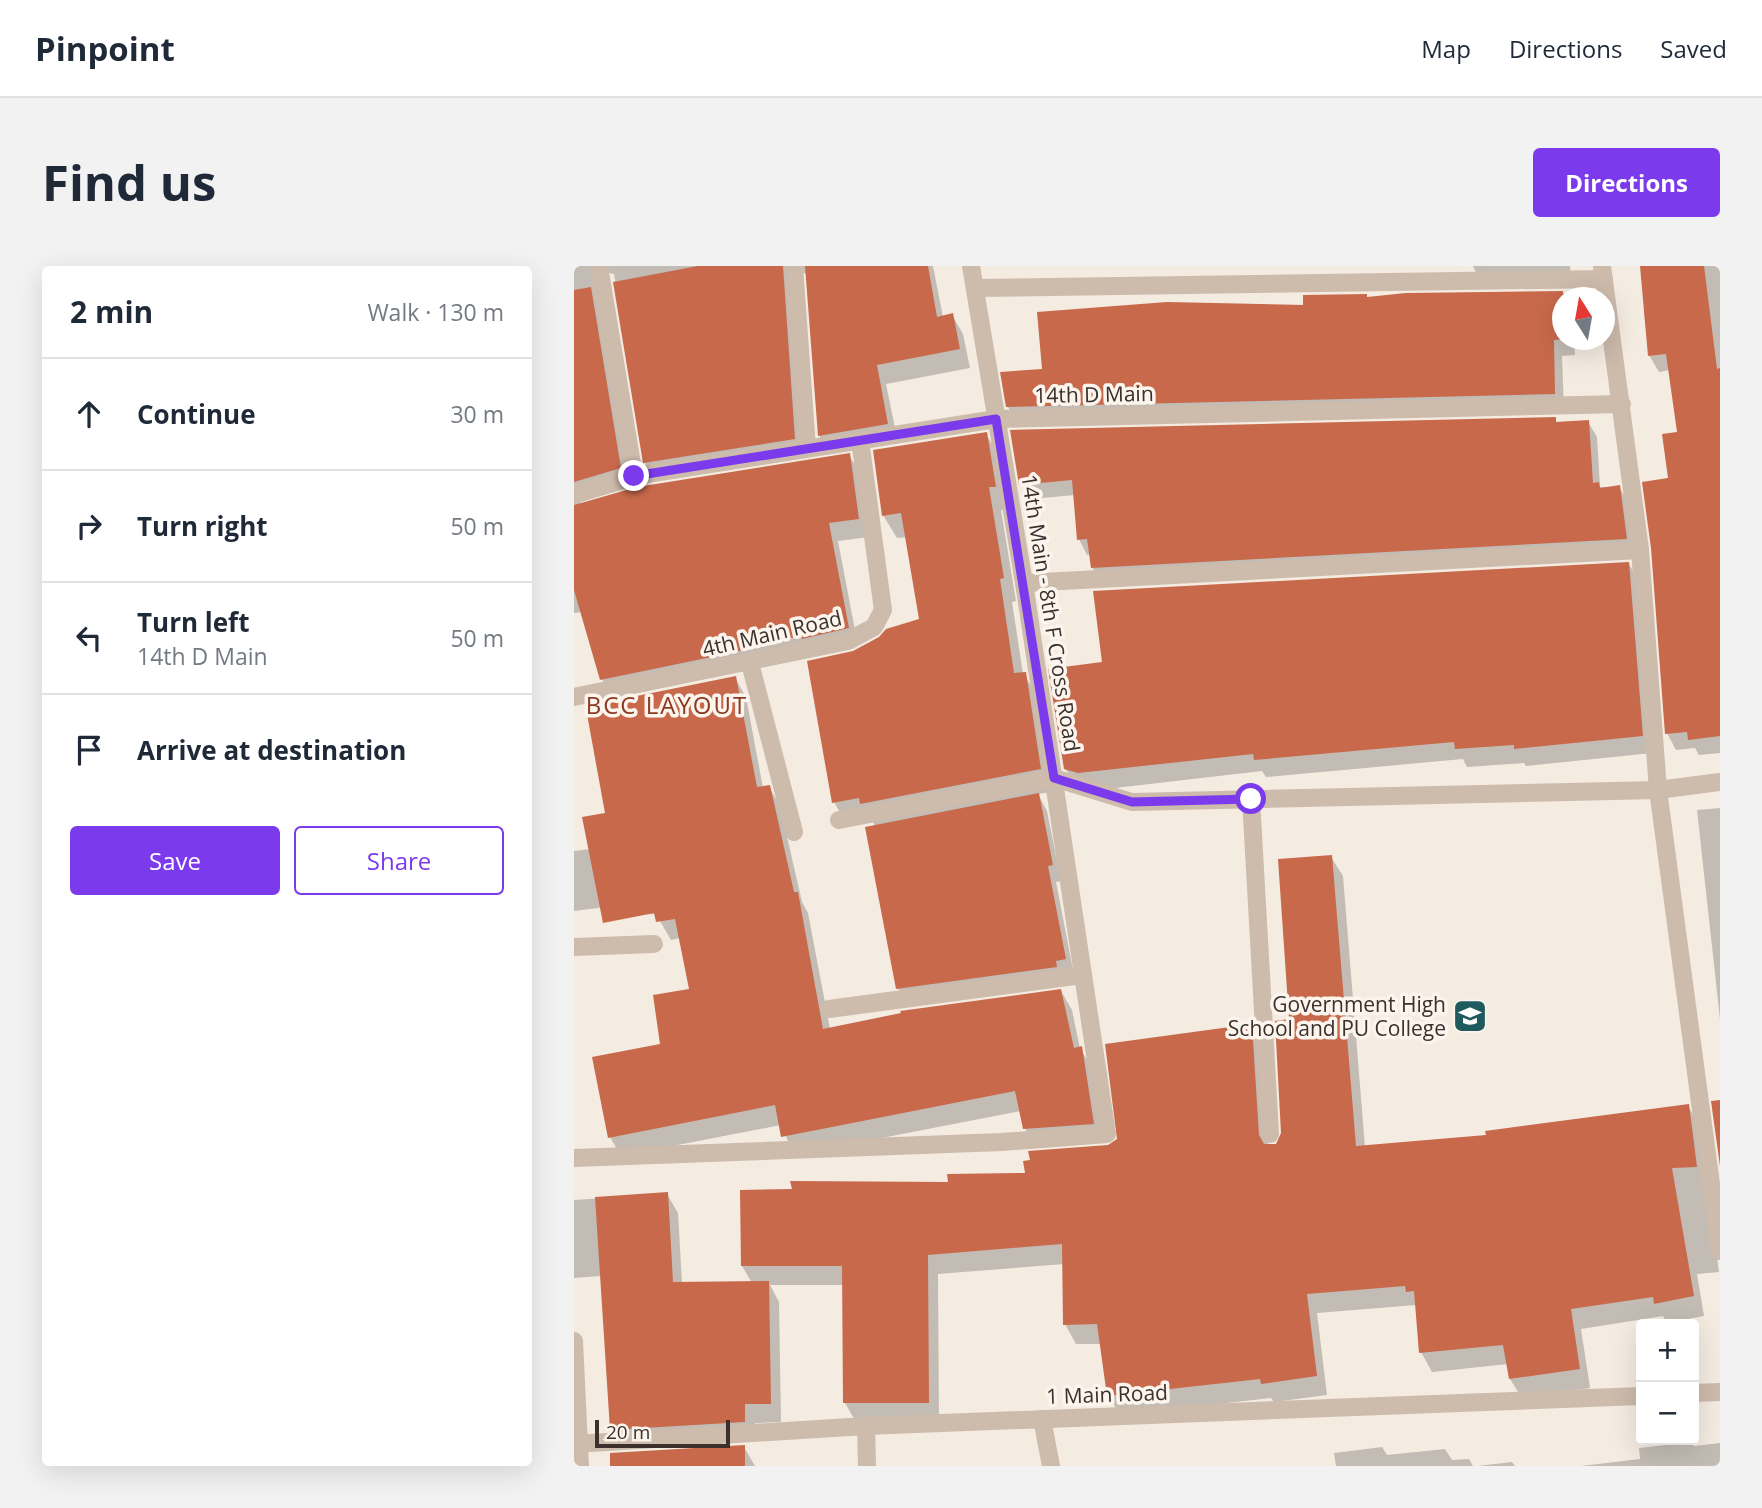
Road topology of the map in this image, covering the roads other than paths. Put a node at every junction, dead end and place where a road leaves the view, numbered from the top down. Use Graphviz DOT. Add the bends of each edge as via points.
graph roads {
  1 [pos="599,266"];
  2 [pos="794,266"];
  3 [pos="971,266"];
  4 [pos="1603,272"];
  5 [pos="976,288"];
  6 [pos="1622,404"];
  7 [pos="996,419"];
  8 [pos="860,440"];
  9 [pos="807,448"];
  10 [pos="634,476"];
  11 [pos="574,494"];
  12 [pos="1640,550"];
  13 [pos="1024,583"];
  14 [pos="750,663"];
  15 [pos="574,697"];
  16 [pos="1054,778"];
  17 [pos="1720,782"];
  18 [pos="1658,790"];
  19 [pos="1251,799"];
  20 [pos="839,820"];
  21 [pos="794,832"];
  22 [pos="654,944"];
  23 [pos="574,947"];
  24 [pos="1082,975"];
  25 [pos="830,1009"];
  26 [pos="1270,1134"];
  27 [pos="574,1158"];
  28 [pos="1720,1251"];
  29 [pos="574,1342"];
  30 [pos="1720,1392"];
  31 [pos="1699,1394"];
  32 [pos="1636,1396"];
  33 [pos="1042,1419"];
  34 [pos="866,1426"];
  35 [pos="577,1444"];
  36 [pos="580,1466"];
  37 [pos="867,1466"];
  38 [pos="1051,1466"];
  1 -- 10 [label="street"];
  2 -- 9 [label="street"];
  3 -- 5 [label="street, 14th Main - 8th F Cross Road"];
  4 -- 5 [label="street"];
  4 -- 6 [label="street"];
  5 -- 7 [label="street, 14th Main - 8th F Cross Road"];
  6 -- 7 [label="street, 14th D Main"];
  6 -- 12 [label="street"];
  7 -- 8 [label="street, 14th D Main"];
  7 -- 13 [label="street, 14th Main - 8th F Cross Road"];
  8 -- 9 [label="street, 14th D Main"];
  8 -- 14 [label="street, 4th Main Road" via="883,610 874,627 848,641"];
  9 -- 10 [label="street, 14th D Main"];
  10 -- 11 [label="street, 14th D Main"];
  12 -- 13 [label="street"];
  12 -- 18 [label="street"];
  13 -- 16 [label="street, 14th Main - 8th F Cross Road"];
  14 -- 15 [label="street, 4th Main Road"];
  14 -- 21 [label="street"];
  16 -- 19 [label="street" via="1132,802"];
  16 -- 20 [label="street"];
  16 -- 24 [label="street, 14th Main - 8th F Cross Road"];
  17 -- 18 [label="street"];
  18 -- 19 [label="street"];
  18 -- 28 [label="street"];
  19 -- 26 [label="street"];
  22 -- 23 [label="street"];
  24 -- 25 [label="street"];
  24 -- 27 [label="street, 14th Main - 8th F Cross Road" via="1107,1134"];
  29 -- 35 [label="street"];
  30 -- 31 [label="street"];
  32 -- 33 [label="street, 1 Main Road"];
  33 -- 34 [label="street, 1 Main Road"];
  33 -- 38 [label="street"];
  34 -- 35 [label="street, 1 Main Road"];
  34 -- 37 [label="street"];
  35 -- 36 [label="street"];
}
